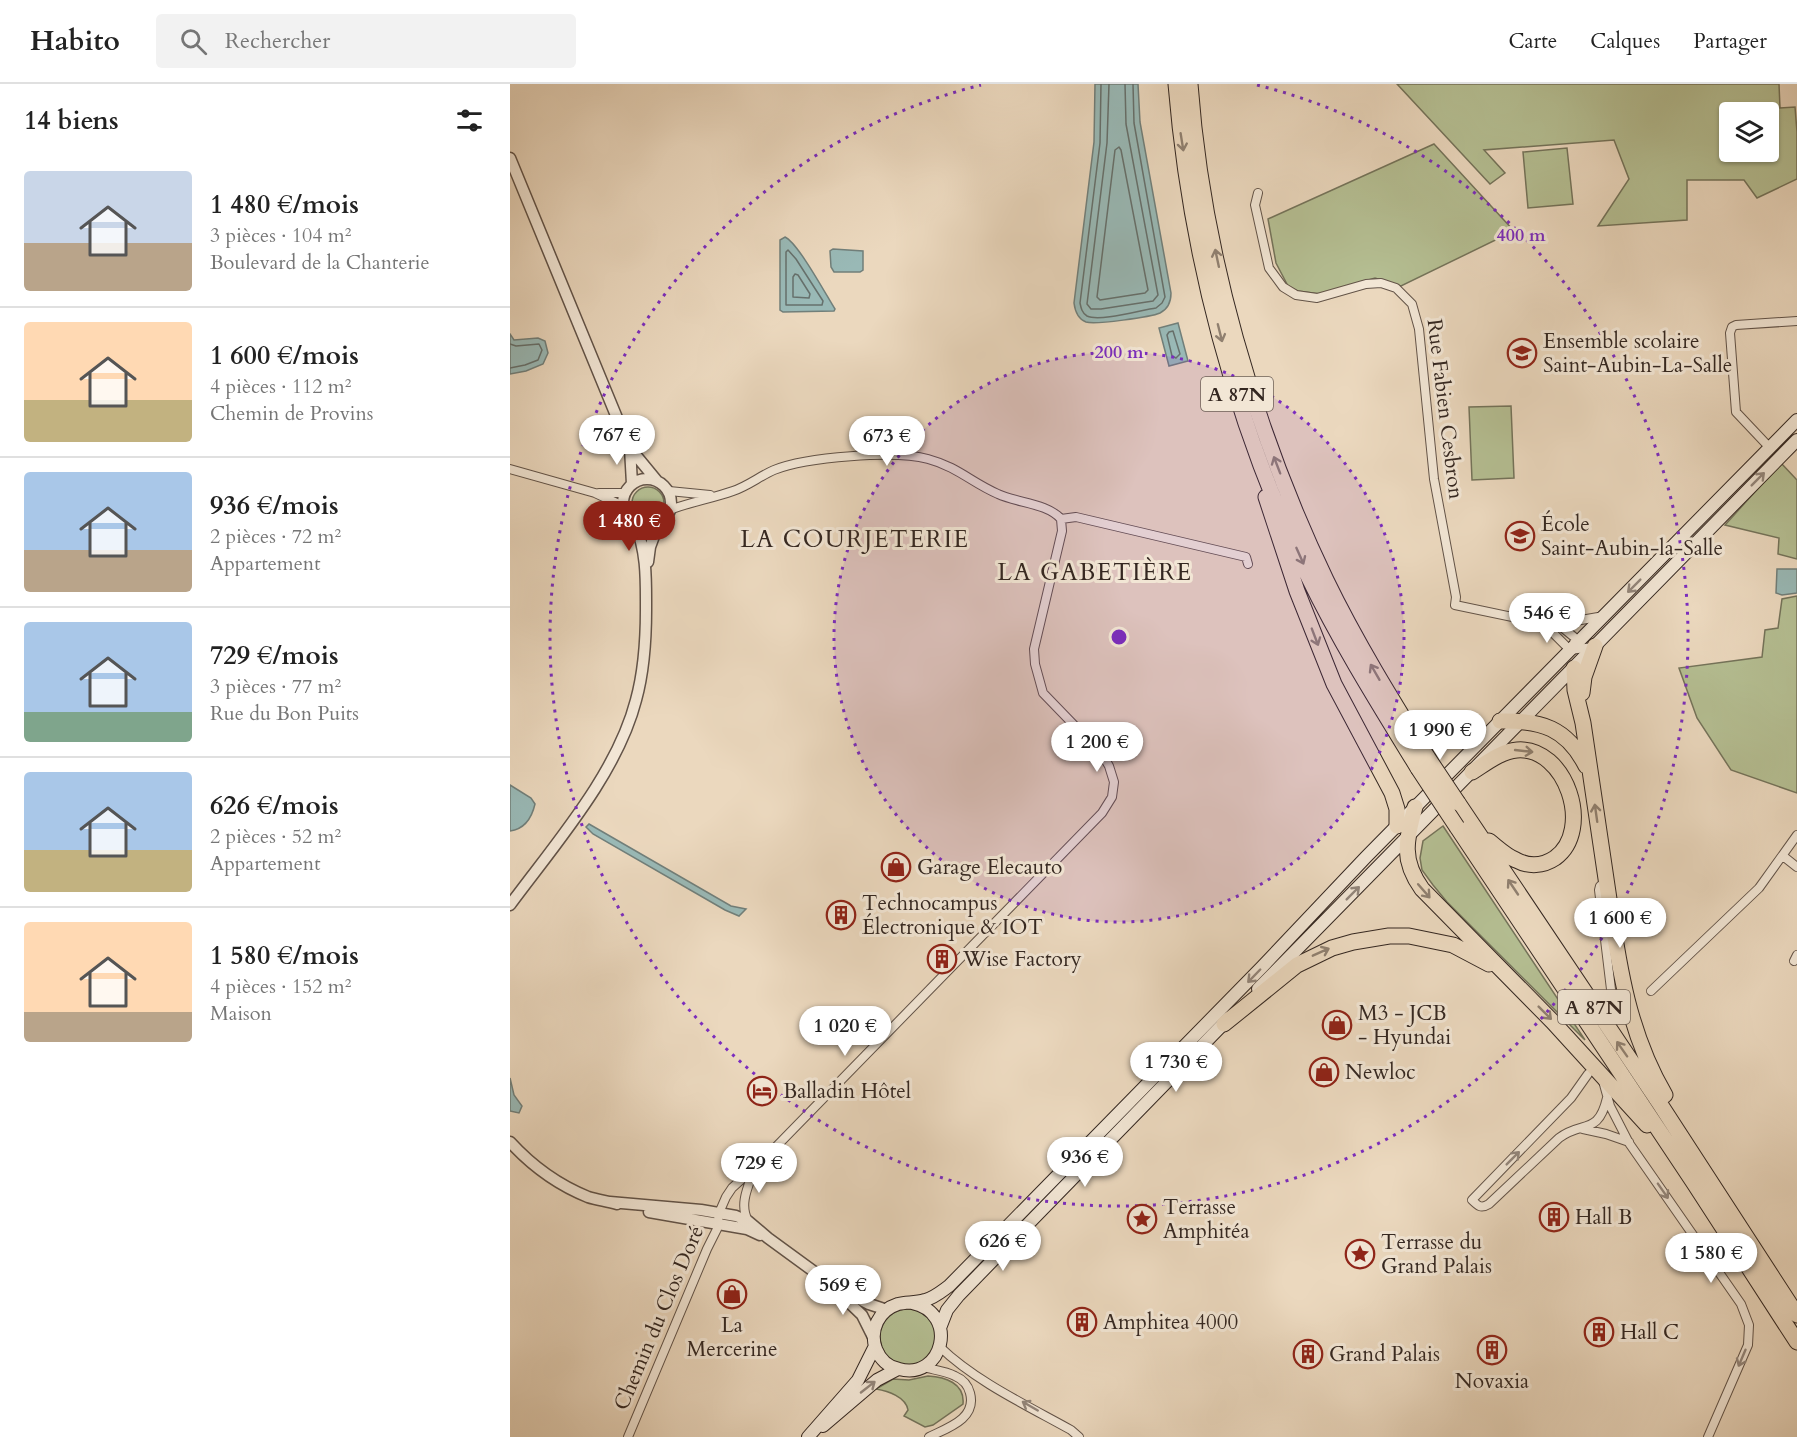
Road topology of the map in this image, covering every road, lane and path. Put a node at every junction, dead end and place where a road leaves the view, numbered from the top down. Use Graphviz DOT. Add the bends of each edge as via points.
graph roads {
  1 [pos="1176,84"];
  2 [pos="1190,84"];
  3 [pos="510,158"];
  4 [pos="1258,194"];
  5 [pos="1797,321"];
  6 [pos="1797,420"];
  7 [pos="1797,440"];
  8 [pos="629,447"];
  9 [pos="1770,448"];
  10 [pos="1260,461"];
  11 [pos="510,469"];
  12 [pos="657,481"];
  13 [pos="632,484"];
  14 [pos="669,491"];
  15 [pos="595,493"];
  16 [pos="625,493"];
  17 [pos="713,496"];
  18 [pos="623,506"];
  19 [pos="672,509"];
  20 [pos="1061,519"];
  21 [pos="635,524"];
  22 [pos="658,525"];
  23 [pos="1248,564"];
  24 [pos="646,574"];
  25 [pos="1604,615"];
  26 [pos="1536,622"];
  27 [pos="1558,624"];
  28 [pos="1595,646"];
  29 [pos="1574,648"];
  30 [pos="1574,668"];
  31 [pos="1522,720"];
  32 [pos="1500,721"];
  33 [pos="1583,723"];
  34 [pos="1423,763"];
  35 [pos="1472,772"];
  36 [pos="1591,777"];
  37 [pos="1415,807"];
  38 [pos="1467,824"];
  39 [pos="1397,826"];
  40 [pos="1797,835"];
  41 [pos="1408,837"];
  42 [pos="1783,856"];
  43 [pos="1797,867"];
  44 [pos="1606,881"];
  45 [pos="510,905"];
  46 [pos="1505,972"];
  47 [pos="1651,991"];
  48 [pos="1613,1006"];
  49 [pos="1224,1024"];
  50 [pos="1594,1075"];
  51 [pos="1608,1098"];
  52 [pos="1583,1129"];
  53 [pos="510,1142"];
  54 [pos="1629,1143"];
  55 [pos="1672,1151"];
  56 [pos="754,1169"];
  57 [pos="1712,1185"];
  58 [pos="610,1202"];
  59 [pos="719,1213"];
  60 [pos="748,1221"];
  61 [pos="718,1225"];
  62 [pos="768,1239"];
  63 [pos="831,1284"];
  64 [pos="912,1303"];
  65 [pos="888,1310"];
  66 [pos="1797,1315"];
  67 [pos="940,1328"];
  68 [pos="874,1342"];
  69 [pos="1797,1342"];
  70 [pos="940,1347"];
  71 [pos="923,1367"];
  72 [pos="898,1369"];
  73 [pos="808,1436"];
  74 [pos="628,1437"];
  75 [pos="929,1437"];
  76 [pos="1079,1437"];
  77 [pos="1708,1437"];
  1 -- 10 [label="highway, A 87N, one-way" via="1191,205 1207,281 1229,369"];
  34 -- 2 [label="highway, A 87N, one-way" via="1338,603 1274,459 1221,278 1193,126"];
  3 -- 8 [label="street"];
  4 -- 26 [label="street, Rue Fabien Cesbron" via="1255,205 1269,268 1283,287 1296,295 1317,298 1381,283 1396,288 1412,304 1419,329 1434,479 1455,605"];
  5 -- 9 [label="street" via="1736,326 1730,333 1736,412"];
  6 -- 9 [label="main road"];
  28 -- 7 [label="main road, one-way"];
  8 -- 12 [label="street"];
  8 -- 13 [label="street"];
  9 -- 25 [label="main road, one-way"];
  10 -- 34 [label="highway, A 87N, one-way" via="1314,588 1365,682"];
  10 -- 39 [label="highway, one-way" via="1267,505 1316,640 1334,684 1392,793"];
  11 -- 15 [label="street"];
  12 -- 13 [label="street" via="648,478"];
  12 -- 14 [label="street"];
  13 -- 16 [label="street"];
  14 -- 17 [label="street"];
  14 -- 19 [label="street"];
  15 -- 16 [label="street"];
  15 -- 18 [label="street"];
  16 -- 18 [label="street"];
  17 -- 19 [label="street"];
  17 -- 20 [label="street" via="744,487 794,464 911,455 949,466 992,492 1051,510"];
  18 -- 21 [label="street"];
  19 -- 22 [label="street"];
  20 -- 23 [label="street" via="1076,517 1207,547 1246,557"];
  20 -- 56 [label="street" via="1062,531 1034,649 1035,664 1043,693 1109,766 1113,797 1102,813"];
  21 -- 22 [label="street"];
  21 -- 24 [label="street"];
  22 -- 24 [label="street"];
  24 -- 45 [label="street" via="644,661 630,721 613,760"];
  25 -- 27 [label="street"];
  25 -- 29 [label="main road"];
  26 -- 27 [label="street"];
  26 -- 29 [label="street"];
  27 -- 29 [label="street" via="1569,632"];
  28 -- 29 [label="street"];
  28 -- 30 [label="main road"];
  28 -- 33 [label="highway" via="1582,685"];
  29 -- 30 [label="street"];
  29 -- 32 [label="main road"];
  30 -- 31 [label="main road"];
  30 -- 33 [label="highway"];
  31 -- 32 [label="highway"];
  31 -- 35 [label="main road"];
  31 -- 36 [label="highway" via="1543,724 1567,738"];
  32 -- 37 [label="main road"];
  33 -- 36 [label="highway"];
  34 -- 38 [label="highway, A 87N, bridge"];
  35 -- 38 [label="highway, one-way" via="1515,749 1543,755 1567,788 1572,807 1571,835 1559,855 1548,862 1524,864"];
  35 -- 41 [label="main road"];
  44 -- 36 [label="highway, one-way"];
  37 -- 39 [label="main road"];
  37 -- 41 [label="highway"];
  38 -- 55 [label="highway, A 87N"];
  57 -- 38 [label="highway, A 87N, one-way"];
  39 -- 64 [label="main road, one-way" via="949,1286 926,1300"];
  40 -- 42 [label="street"];
  41 -- 46 [label="highway, one-way" via="1411,874"];
  49 -- 41 [label="main road, one-way"];
  42 -- 43 [label="street"];
  42 -- 47 [label="street" via="1759,888"];
  44 -- 48 [label="street" via="1599,890"];
  44 -- 57 [label="highway" via="1624,992 1640,1044"];
  49 -- 46 [label="highway, one-way" via="1297,965 1332,948 1371,938 1409,936 1453,945"];
  46 -- 50 [label="highway, one-way" via="1553,1022"];
  49 -- 67 [label="main road" via="959,1295"];
  50 -- 51 [label="street"];
  52 -- 50 [label="street, one-way" via="1559,1138 1489,1204 1478,1206 1472,1200"];
  50 -- 55 [label="highway"];
  51 -- 52 [label="street" via="1600,1117"];
  51 -- 54 [label="street"];
  52 -- 54 [label="street"];
  53 -- 58 [label="street" via="536,1168 568,1188"];
  54 -- 77 [label="street, one-way" via="1742,1304 1749,1324 1748,1345"];
  55 -- 69 [label="highway, A 87N"];
  56 -- 59 [label="street" via="732,1188"];
  56 -- 60 [label="street" via="745,1194 744,1213"];
  57 -- 66 [label="highway, A 87N"];
  58 -- 59 [label="street"];
  58 -- 61 [label="street"];
  59 -- 60 [label="street"];
  59 -- 61 [label="street, Chemin du Clos Doré"];
  60 -- 62 [label="street"];
  61 -- 62 [label="street" via="747,1229"];
  61 -- 74 [label="street, Chemin du Clos Doré"];
  62 -- 63 [label="street"];
  63 -- 65 [label="street"];
  63 -- 68 [label="street" via="862,1315"];
  64 -- 65 [label="main road"];
  64 -- 67 [label="main road" via="931,1312"];
  65 -- 68 [label="main road" via="877,1322"];
  67 -- 70 [label="main road"];
  68 -- 72 [label="main road" via="884,1361"];
  68 -- 73 [label="main road" via="858,1380"];
  70 -- 71 [label="main road" via="934,1359"];
  76 -- 70 [label="street, one-way" via="951,1358"];
  71 -- 72 [label="main road"];
  71 -- 75 [label="street" via="962,1380 971,1400 961,1420"];
  73 -- 72 [label="main road, one-way" via="835,1418 877,1380"];
}
